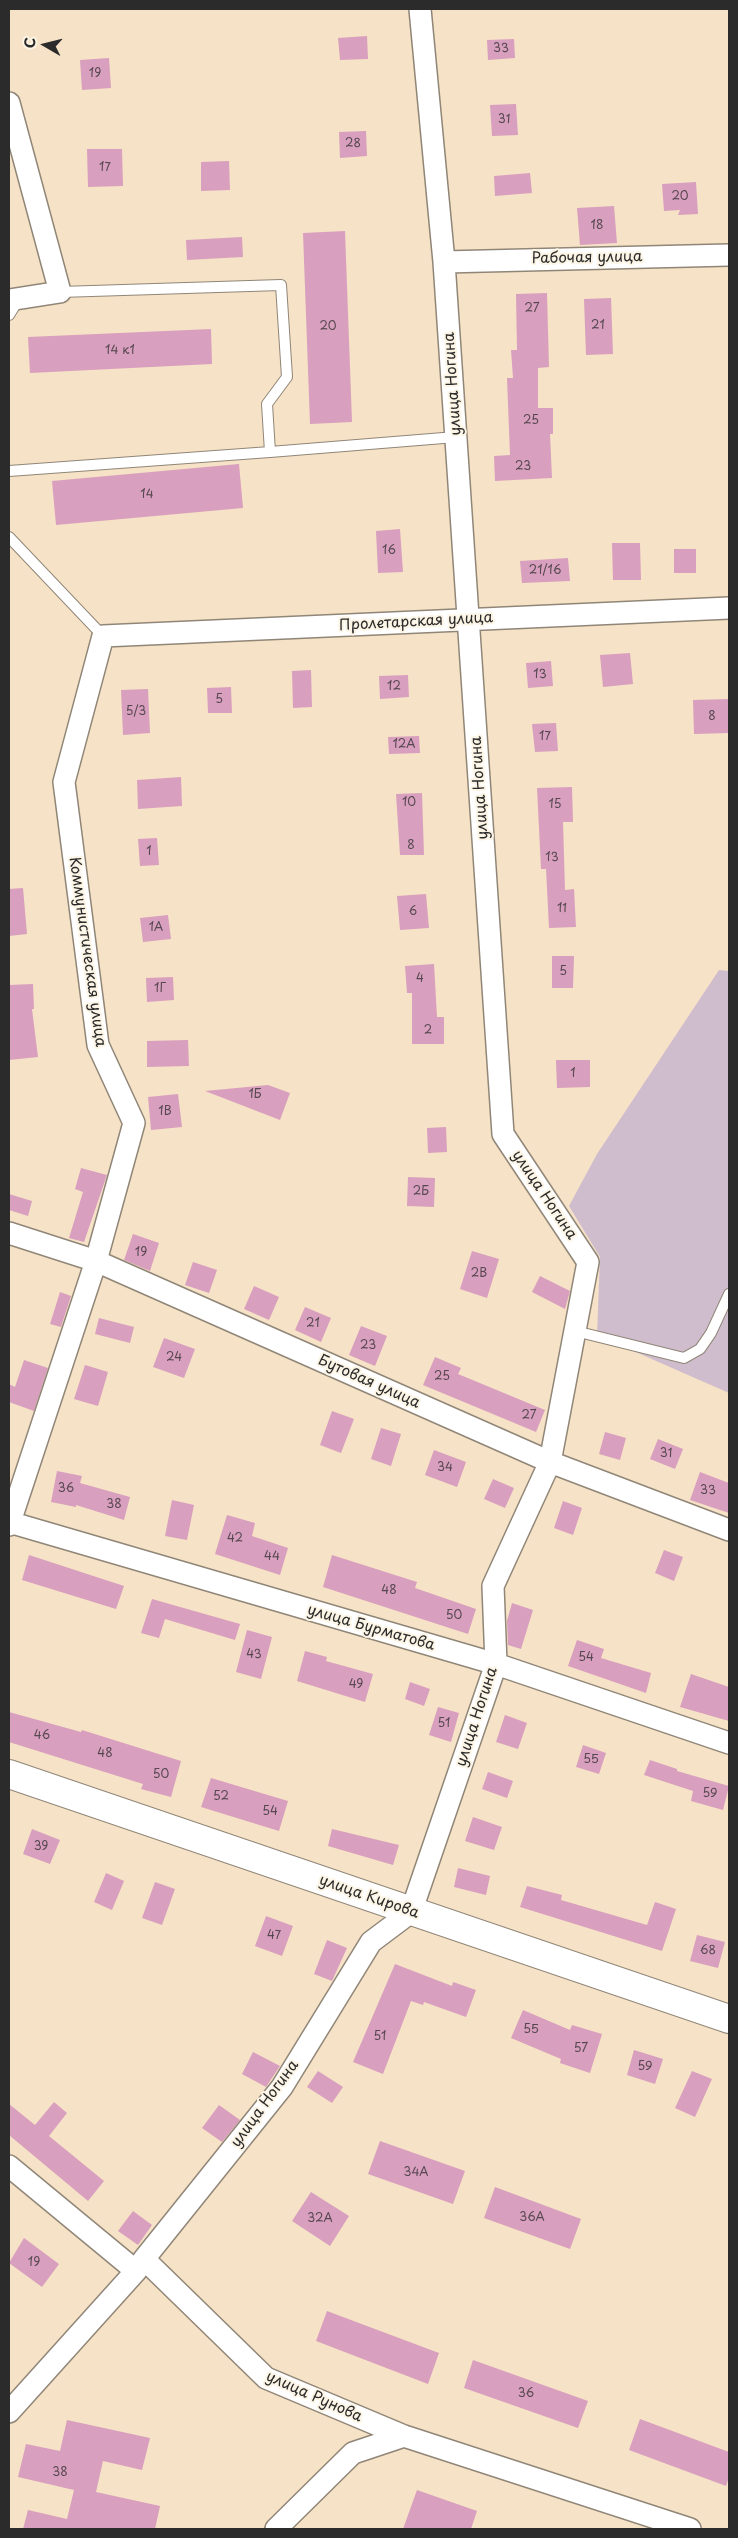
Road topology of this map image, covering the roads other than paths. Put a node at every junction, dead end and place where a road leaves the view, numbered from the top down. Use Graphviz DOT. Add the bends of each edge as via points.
graph roads {
  1 [pos="420,9"];
  2 [pos="9,103"];
  3 [pos="729,255"];
  4 [pos="444,262"];
  5 [pos="60,292"];
  6 [pos="12,305"];
  7 [pos="456,437"];
  8 [pos="270,452"];
  9 [pos="9,471"];
  10 [pos="9,538"];
  11 [pos="729,608"];
  12 [pos="469,620"];
  13 [pos="103,636"];
  14 [pos="9,1233"];
  15 [pos="96,1261"];
  16 [pos="729,1294"];
  17 [pos="575,1331"];
  18 [pos="550,1462"];
  19 [pos="9,1523"];
  20 [pos="729,1530"];
  21 [pos="496,1664"];
  22 [pos="729,1743"];
  23 [pos="9,1774"];
  24 [pos="411,1912"];
  25 [pos="729,2019"];
  26 [pos="9,2166"];
  27 [pos="140,2265"];
  28 [pos="9,2412"];
  29 [pos="404,2436"];
  30 [pos="276,2529"];
  31 [pos="690,2529"];
  1 -- 4 [label="street, улица Ногина"];
  2 -- 5 [label="street"];
  3 -- 4 [label="street, Рабочая улица"];
  4 -- 7 [label="street, улица Ногина"];
  5 -- 6 [label="street"];
  5 -- 8 [label="lane" via="281,285 287,377 267,404"];
  7 -- 8 [label="lane"];
  7 -- 12 [label="street, улица Ногина"];
  8 -- 9 [label="lane"];
  10 -- 13 [label="lane"];
  11 -- 12 [label="street, Пролетарская улица"];
  12 -- 13 [label="street, Пролетарская улица"];
  12 -- 17 [label="street, улица Ногина" via="503,1134 588,1262"];
  13 -- 15 [label="street, Коммунистическая улица" via="64,782 98,1045 134,1122"];
  14 -- 15 [label="street, Бутовая улица"];
  15 -- 18 [label="street, Бутовая улица"];
  15 -- 19 [label="street, Коммунистическая улица"];
  16 -- 17 [label="lane" via="711,1334 700,1349 684,1358"];
  17 -- 18 [label="street, улица Ногина"];
  18 -- 20 [label="street, Бутовая улица"];
  18 -- 21 [label="street, улица Ногина" via="493,1586"];
  19 -- 21 [label="street, улица Бурматова"];
  21 -- 22 [label="street, улица Бурматова"];
  21 -- 24 [label="street, улица Ногина"];
  23 -- 24 [label="main road, улица Кирова"];
  24 -- 25 [label="main road, улица Кирова"];
  24 -- 27 [label="street, улица Ногина" via="371,1942 282,2087"];
  26 -- 27 [label="street, улица Рунова"];
  27 -- 28 [label="street, улица Ногина"];
  27 -- 29 [label="street, улица Рунова" via="266,2378"];
  29 -- 30 [label="street" via="353,2453"];
  29 -- 31 [label="street, улица Рунова"];
}
